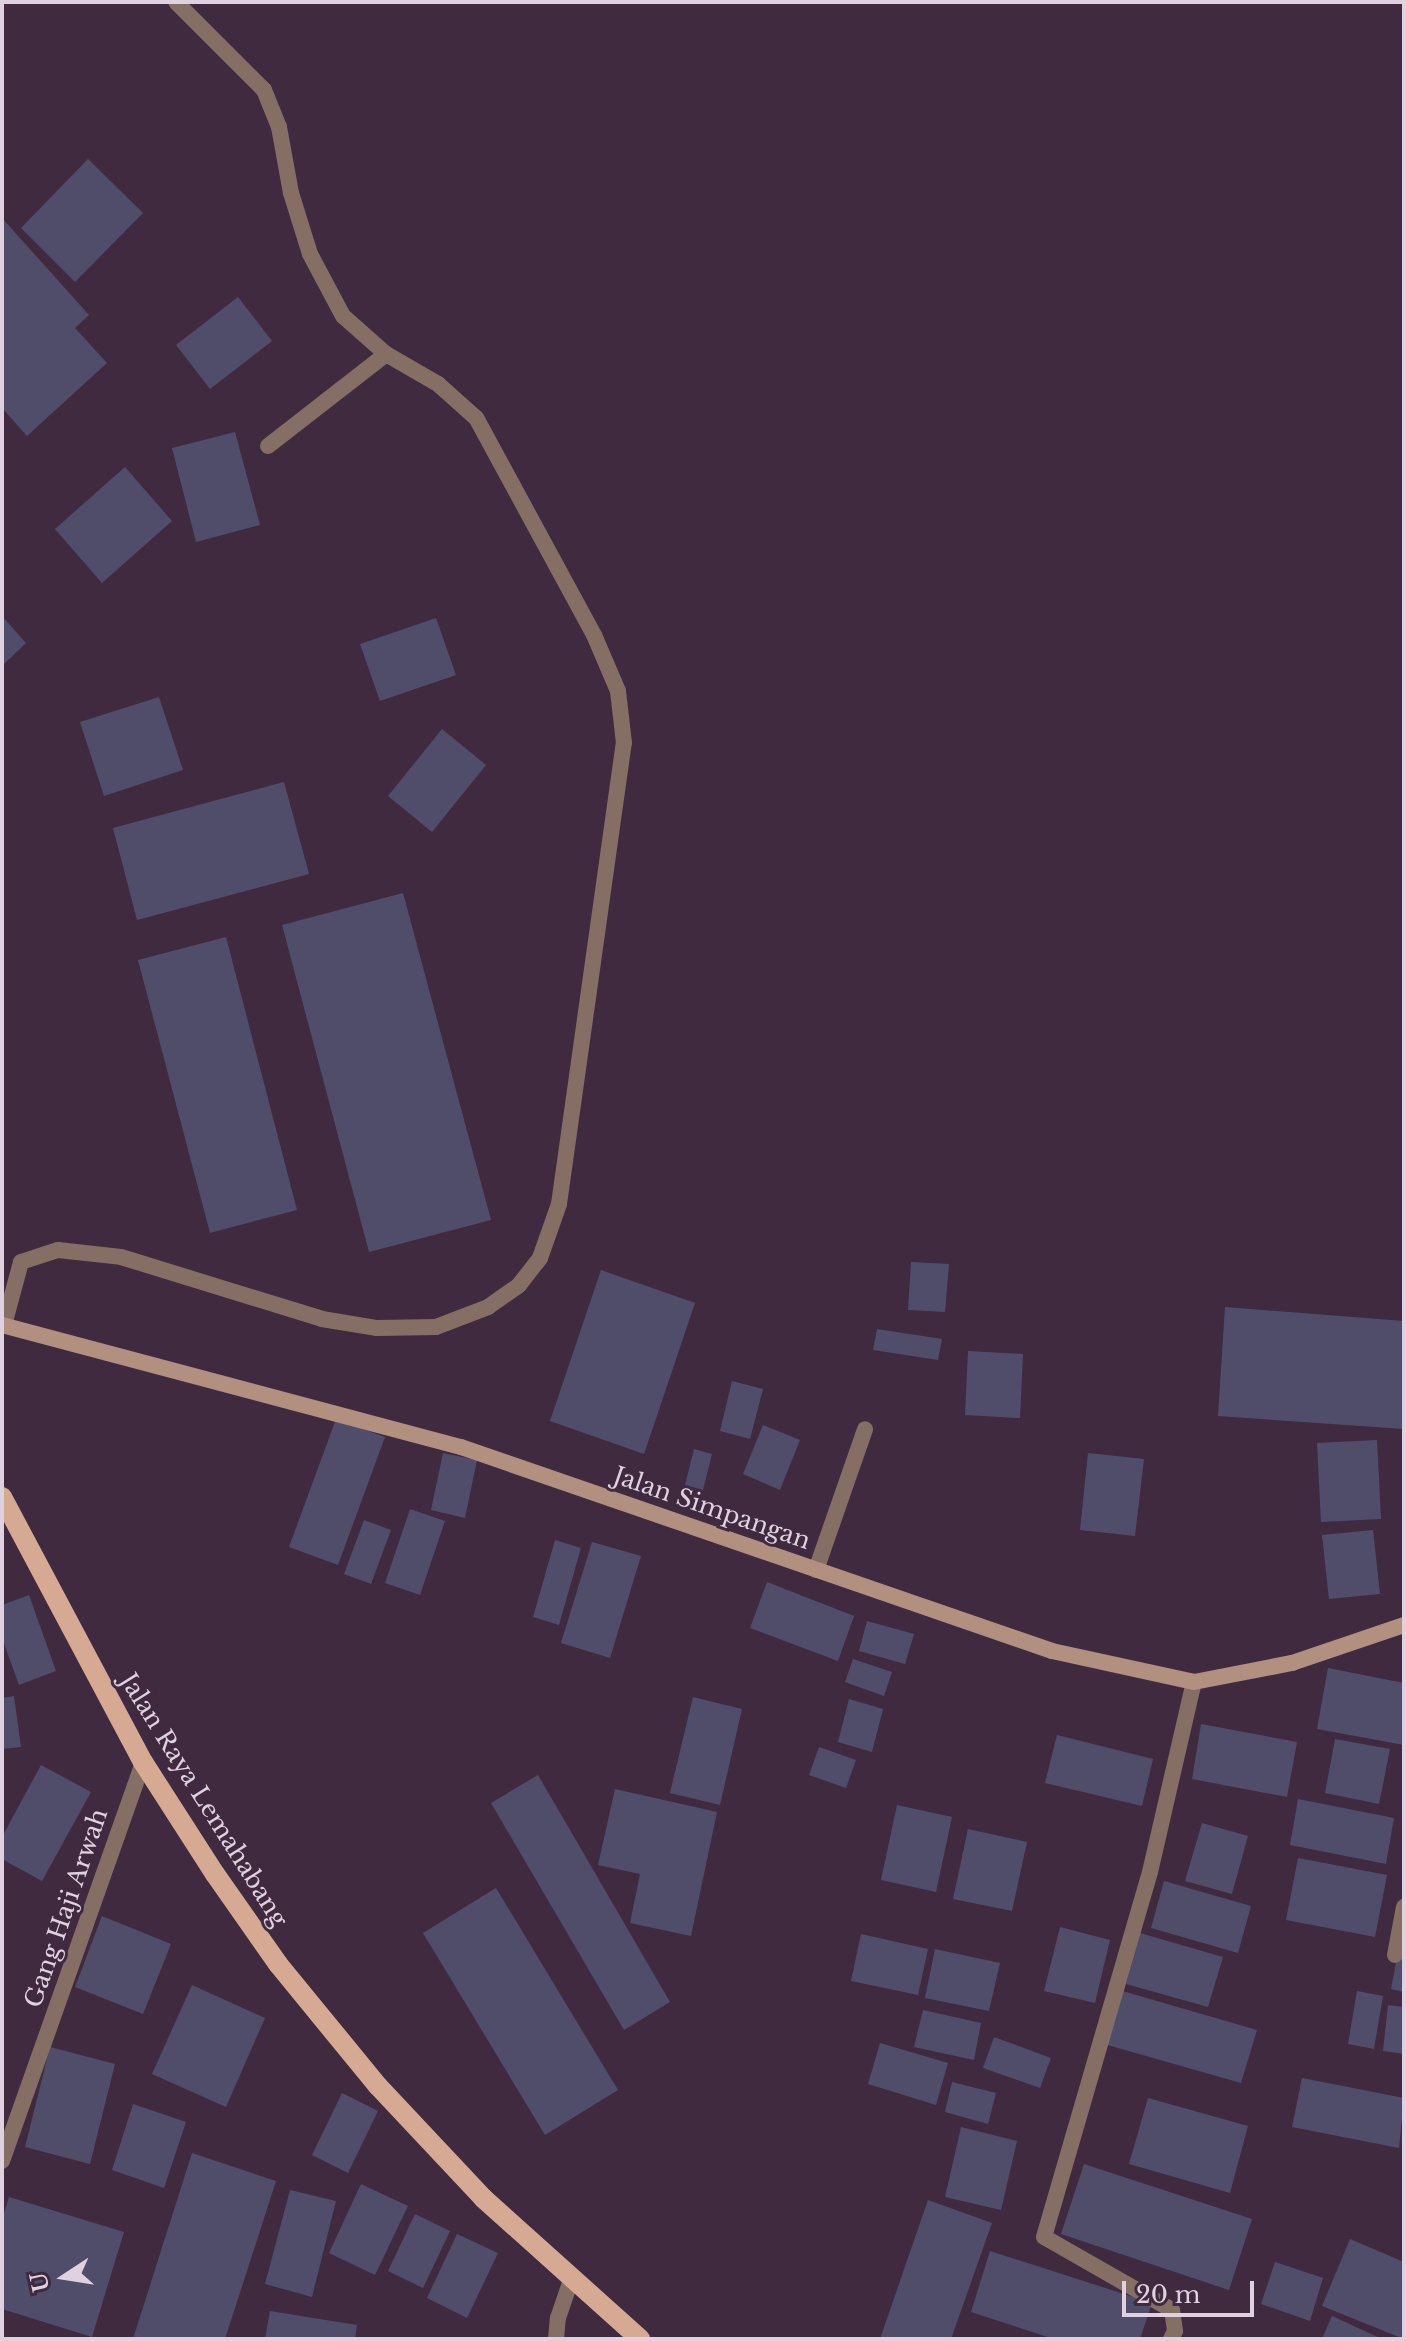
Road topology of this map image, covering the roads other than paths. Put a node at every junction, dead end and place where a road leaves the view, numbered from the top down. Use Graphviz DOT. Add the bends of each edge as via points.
graph roads {
  1 [pos="176,2"];
  2 [pos="386,354"];
  3 [pos="268,446"];
  4 [pos="3,1325"];
  5 [pos="865,1429"];
  6 [pos="4,1505"];
  7 [pos="816,1570"];
  8 [pos="1404,1625"];
  9 [pos="1194,1682"];
  10 [pos="143,1762"];
  11 [pos="1404,1907"];
  12 [pos="1395,1955"];
  13 [pos="2,2161"];
  14 [pos="571,2280"];
  15 [pos="556,2339"];
  16 [pos="640,2339"];
  17 [pos="1171,2339"];
  1 -- 2 [label="street" via="264,90 279,127 310,254 343,316"];
  2 -- 3 [label="street"];
  2 -- 4 [label="street" via="438,384 476,418 594,635 618,691 624,743 589,1002 559,1204 540,1258 519,1285 488,1307 436,1327 377,1328 322,1319 121,1257 58,1250 21,1262"];
  4 -- 7 [label="street, Jalan Simpangan" via="461,1447"];
  5 -- 7 [label="street"];
  6 -- 10 [label="main road, Jalan Raya Lemahabang"];
  7 -- 9 [label="street, Jalan Simpangan" via="1052,1651"];
  8 -- 9 [label="street, Jalan Simpangan" via="1292,1663"];
  9 -- 17 [label="street" via="1150,1872 1044,2237 1172,2310"];
  10 -- 13 [label="street, Gang Haji Arwah"];
  10 -- 14 [label="main road, Jalan Raya Lemahabang" via="278,1964 378,2086 483,2198"];
  11 -- 12 [label="street"];
  14 -- 15 [label="street"];
  14 -- 16 [label="main road, Jalan Raya Lemahabang"];
}
